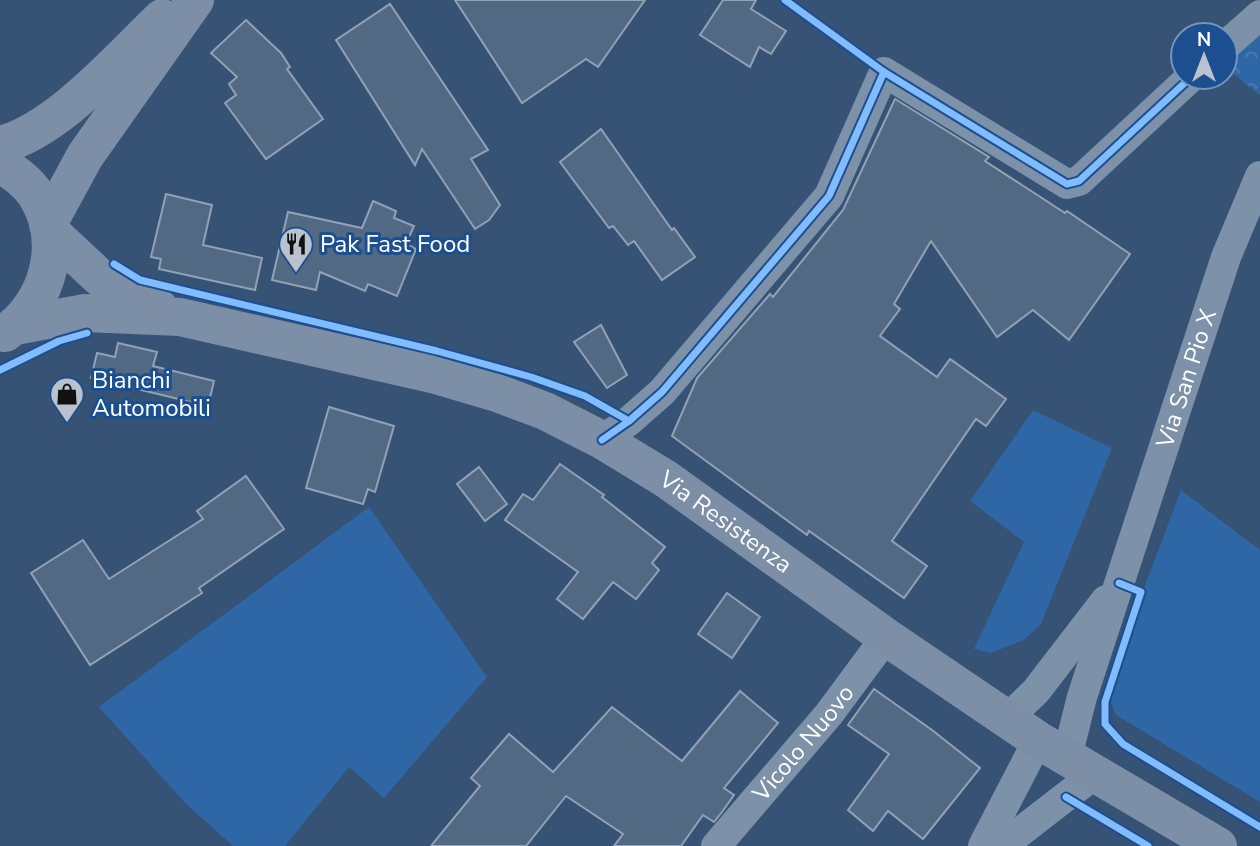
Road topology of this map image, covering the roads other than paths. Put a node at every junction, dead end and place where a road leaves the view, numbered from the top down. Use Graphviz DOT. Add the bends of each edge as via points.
graph roads {
  1 [pos="182,0"];
  2 [pos="195,0"];
  3 [pos="1260,15"];
  4 [pos="1239,34"];
  5 [pos="1176,91"];
  6 [pos="0,145"];
  7 [pos="0,163"];
  8 [pos="1260,176"];
  9 [pos="49,228"];
  10 [pos="180,317"];
  11 [pos="8,331"];
  12 [pos="603,440"];
  13 [pos="1119,583"];
  14 [pos="886,637"];
  15 [pos="1052,747"];
  16 [pos="716,846"];
  17 [pos="983,846"];
  18 [pos="1002,846"];
  19 [pos="1218,846"];
  1 -- 6 [label="main road" via="48,123"];
  2 -- 9 [label="main road" via="85,156"];
  3 -- 4 [label="street"];
  5 -- 12 [label="street" via="1079,181 1067,184 884,72 829,196 662,392"];
  7 -- 9 [label="main road" via="36,194"];
  8 -- 13 [label="street, Via San Pio X" via="1226,257"];
  9 -- 10 [label="main road" via="116,290"];
  9 -- 11 [label="main road" via="48,274 40,294"];
  10 -- 11 [label="main road" via="85,313"];
  10 -- 12 [label="main road, Via Resistenza" via="376,360 497,393"];
  12 -- 14 [label="main road, Via Resistenza" via="666,479"];
  13 -- 15 [label="street, Via San Pio X" via="1082,697"];
  13 -- 15 [label="street, Via San Pio X" via="1036,691"];
  14 -- 15 [label="main road, Via Resistenza"];
  14 -- 16 [label="street, Vicolo Nuovo" via="830,714"];
  15 -- 17 [label="street"];
  15 -- 18 [label="street"];
  15 -- 19 [label="main road, Via Resistenza"];
}
